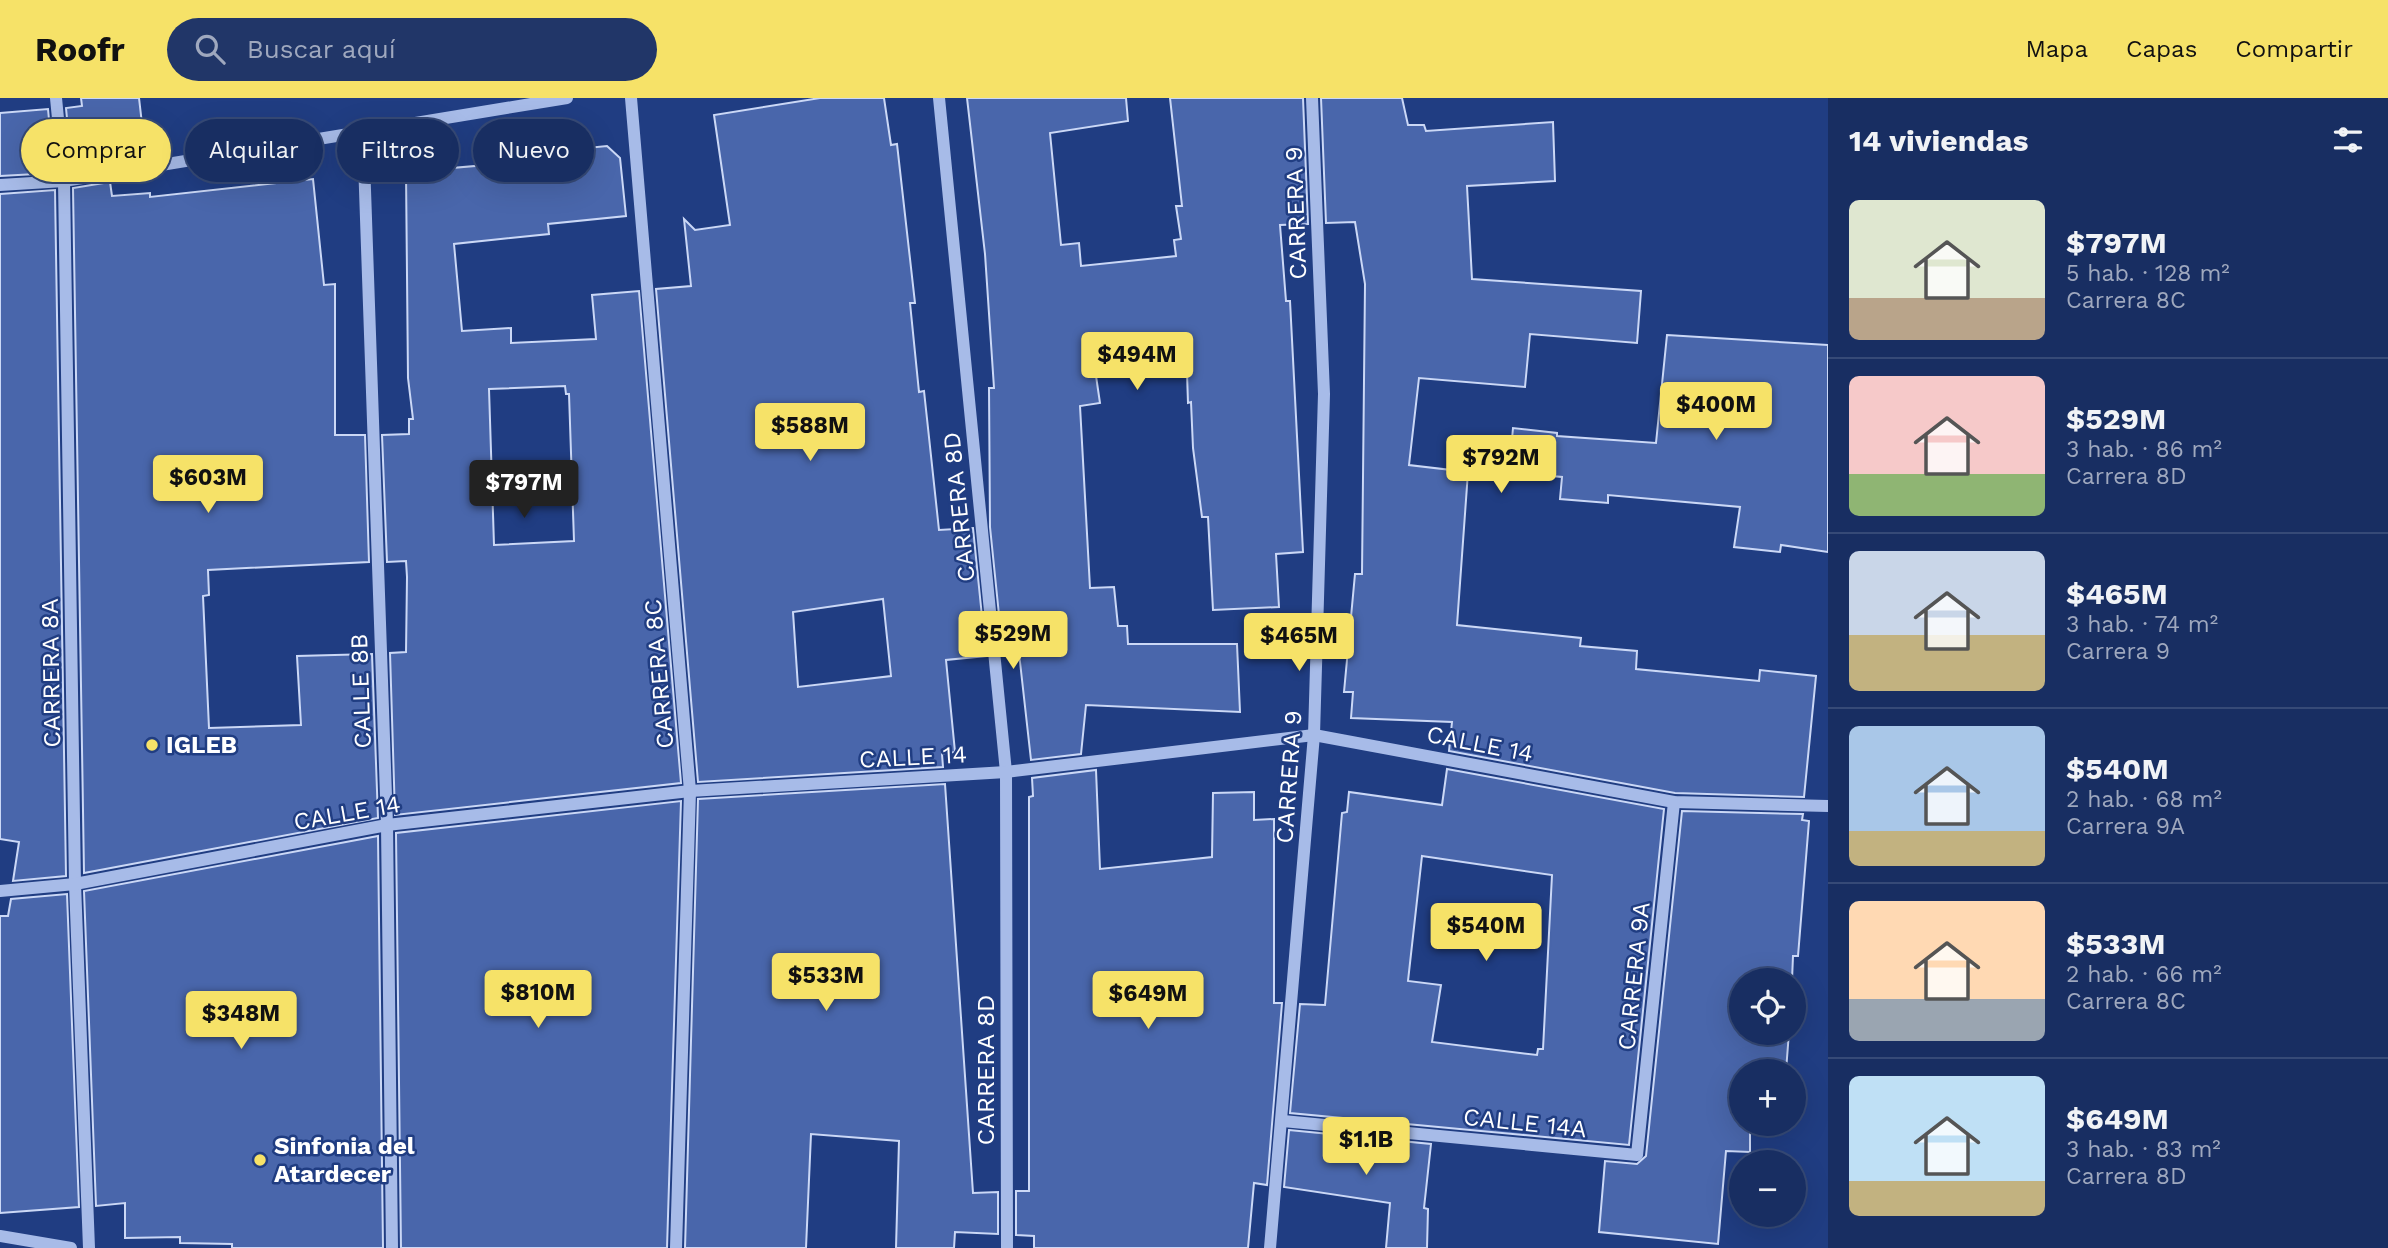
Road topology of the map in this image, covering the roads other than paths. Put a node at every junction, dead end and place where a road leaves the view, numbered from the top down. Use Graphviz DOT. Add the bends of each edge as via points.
graph roads {
  1 [pos="56,98"];
  2 [pos="567,98"];
  3 [pos="631,98"];
  4 [pos="939,98"];
  5 [pos="1312,98"];
  6 [pos="58,119"];
  7 [pos="441,119"];
  8 [pos="337,136"];
  9 [pos="171,163"];
  10 [pos="48,182"];
  11 [pos="64,182"];
  12 [pos="365,182"];
  13 [pos="0,185"];
  14 [pos="1314,735"];
  15 [pos="1006,772"];
  16 [pos="690,791"];
  17 [pos="1674,802"];
  18 [pos="1828,806"];
  19 [pos="387,825"];
  20 [pos="75,884"];
  21 [pos="0,891"];
  22 [pos="1283,1121"];
  23 [pos="1637,1156"];
  24 [pos="0,1236"];
  25 [pos="71,1248"];
  26 [pos="89,1248"];
  27 [pos="392,1248"];
  28 [pos="676,1248"];
  29 [pos="1007,1248"];
  30 [pos="1270,1248"];
  1 -- 6 [label="street, CARRERA 8A"];
  2 -- 7 [label="street"];
  3 -- 16 [label="street, CARRERA 8C"];
  4 -- 15 [label="street, CARRERA 8D"];
  5 -- 14 [label="street, CARRERA 9" via="1324,394"];
  8 -- 9 [label="street"];
  10 -- 13 [label="street"];
  11 -- 20 [label="street, CARRERA 8A"];
  12 -- 19 [label="street, CALLE 8B"];
  14 -- 15 [label="street, CALLE 14"];
  14 -- 17 [label="street, CALLE 14"];
  14 -- 22 [label="street, CARRERA 9"];
  15 -- 16 [label="street, CALLE 14"];
  15 -- 29 [label="street, CARRERA 8D"];
  16 -- 19 [label="street, CALLE 14"];
  16 -- 28 [label="street, CARRERA 8C"];
  17 -- 18 [label="street, CALLE 14"];
  17 -- 23 [label="street, CARRERA 9A"];
  19 -- 20 [label="street, CALLE 14"];
  19 -- 27 [label="street, CALLE 8B"];
  20 -- 21 [label="street, CALLE 14"];
  20 -- 26 [label="street, CARRERA 8A"];
  22 -- 23 [label="street, CALLE 14A"];
  22 -- 30 [label="street, CARRERA 9"];
  24 -- 25 [label="street"];
}
